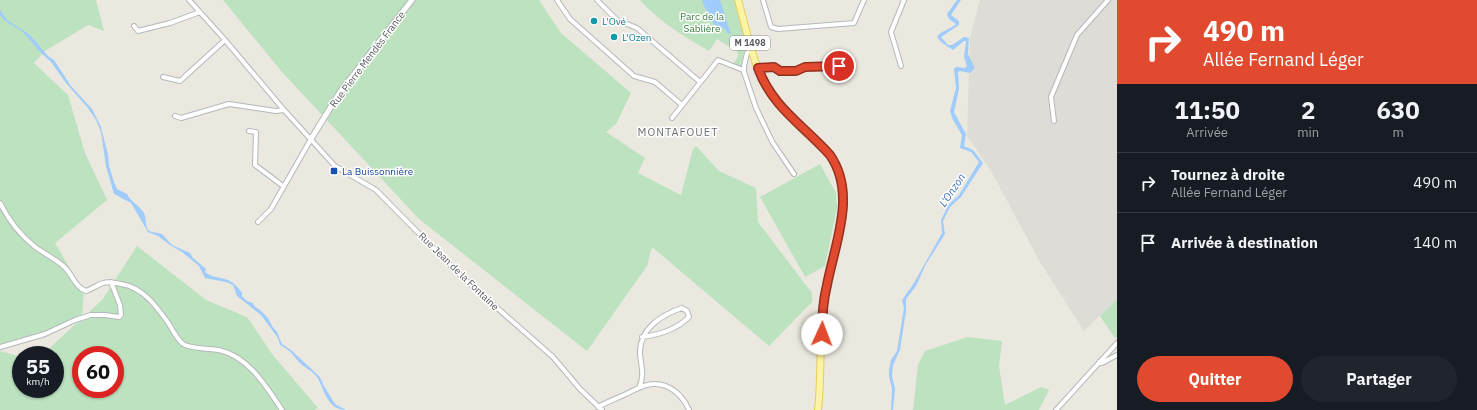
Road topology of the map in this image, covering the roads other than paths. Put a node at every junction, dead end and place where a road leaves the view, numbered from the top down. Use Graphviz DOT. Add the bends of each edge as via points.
graph roads {
  1 [pos="189,0"];
  2 [pos="412,0"];
  3 [pos="557,0"];
  4 [pos="597,0"];
  5 [pos="738,0"];
  6 [pos="763,0"];
  7 [pos="864,0"];
  8 [pos="904,0"];
  9 [pos="1108,0"];
  10 [pos="200,12"];
  11 [pos="134,26"];
  12 [pos="225,40"];
  13 [pos="752,49"];
  14 [pos="901,66"];
  15 [pos="758,68"];
  16 [pos="743,70"];
  17 [pos="847,71"];
  18 [pos="163,77"];
  19 [pos="700,82"];
  20 [pos="682,105"];
  21 [pos="284,110"];
  22 [pos="175,116"];
  23 [pos="672,118"];
  24 [pos="1054,121"];
  25 [pos="249,131"];
  26 [pos="311,139"];
  27 [pos="794,174"];
  28 [pos="283,186"];
  29 [pos="0,203"];
  30 [pos="258,222"];
  31 [pos="111,282"];
  32 [pos="642,337"];
  33 [pos="1117,342"];
  34 [pos="0,347"];
  35 [pos="1117,355"];
  36 [pos="1099,362"];
  37 [pos="639,388"];
  38 [pos="600,408"];
  39 [pos="282,410"];
  40 [pos="689,410"];
  41 [pos="818,410"];
  42 [pos="1056,410"];
  1 -- 10 [label="street, Rue Jean de la Fontaine"];
  2 -- 26 [label="street, Rue Pierre Mendès France" via="340,92"];
  3 -- 20 [label="street" via="570,19 634,76 655,82"];
  4 -- 19 [label="street" via="617,20 637,28"];
  5 -- 13 [label="main road, M 1498"];
  6 -- 7 [label="street" via="771,27 778,29 854,23"];
  8 -- 14 [label="street" via="891,32"];
  9 -- 24 [label="street" via="1077,35 1051,97"];
  10 -- 11 [label="street" via="138,31"];
  10 -- 12 [label="street, Rue Jean de la Fontaine"];
  12 -- 18 [label="street" via="180,81"];
  12 -- 21 [label="street, Rue Jean de la Fontaine"];
  13 -- 15 [label="main road, M 1498"];
  13 -- 16 [label="street" via="747,54"];
  15 -- 17 [label="street" via="774,67 780,71 796,71 805,67 839,66"];
  15 -- 41 [label="main road, M 1498" via="771,94 830,155 841,178 843,201 839,235 822,315"];
  16 -- 19 [label="street" via="718,60"];
  16 -- 27 [label="street" via="765,127"];
  19 -- 20 [label="street"];
  20 -- 23 [label="street"];
  21 -- 22 [label="street" via="229,104 181,118"];
  21 -- 26 [label="street, Rue Jean de la Fontaine"];
  25 -- 28 [label="street" via="256,132 255,165"];
  26 -- 28 [label="street"];
  26 -- 38 [label="street, Rue Jean de la Fontaine" via="335,166 376,190 462,276 553,357 580,390"];
  28 -- 30 [label="street" via="271,209"];
  29 -- 31 [label="street" via="7,218 33,245 62,265 81,289 86,291"];
  31 -- 34 [label="street" via="120,305 121,316 91,315 45,334"];
  31 -- 39 [label="street" via="129,285 146,296 184,345 220,351 238,358 266,386"];
  32 -- 32 [label="street" via="651,325 665,316 682,308 687,311 689,317 683,323 661,333"];
  32 -- 37 [label="street" via="642,380"];
  33 -- 36 [label="street"];
  35 -- 36 [label="street" via="1102,363"];
  36 -- 42 [label="street"];
  37 -- 38 [label="street"];
  37 -- 40 [label="street" via="653,384 664,385 683,397"];
}
